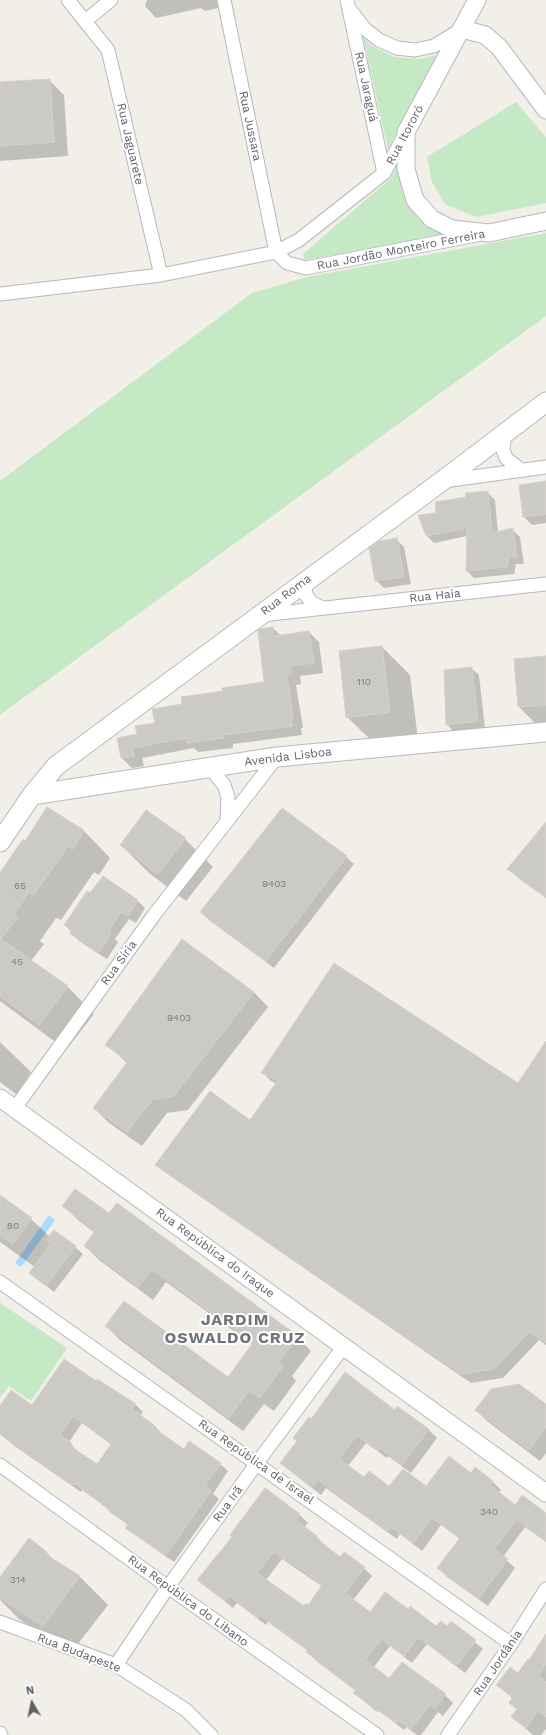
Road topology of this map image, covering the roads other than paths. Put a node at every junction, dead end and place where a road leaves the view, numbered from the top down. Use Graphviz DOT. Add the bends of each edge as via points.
graph roads {
  1 [pos="68,0"];
  2 [pos="111,0"];
  3 [pos="224,0"];
  4 [pos="477,0"];
  5 [pos="348,4"];
  6 [pos="85,21"];
  7 [pos="462,28"];
  8 [pos="546,110"];
  9 [pos="406,132"];
  10 [pos="384,173"];
  11 [pos="546,221"];
  12 [pos="489,233"];
  13 [pos="276,252"];
  14 [pos="161,275"];
  15 [pos="0,294"];
  16 [pos="546,402"];
  17 [pos="505,432"];
  18 [pos="546,467"];
  19 [pos="521,470"];
  20 [pos="442,481"];
  21 [pos="304,582"];
  22 [pos="546,584"];
  23 [pos="323,608"];
  24 [pos="260,615"];
  25 [pos="546,732"];
  26 [pos="277,757"];
  27 [pos="210,768"];
  28 [pos="32,795"];
  29 [pos="227,820"];
  30 [pos="0,842"];
  31 [pos="0,1098"];
  32 [pos="15,1108"];
  33 [pos="0,1282"];
  34 [pos="344,1346"];
  35 [pos="257,1463"];
  36 [pos="0,1465"];
  37 [pos="546,1493"];
  38 [pos="168,1587"];
  39 [pos="546,1589"];
  40 [pos="0,1622"];
  41 [pos="512,1644"];
  42 [pos="116,1666"];
  43 [pos="211,1735"];
  44 [pos="377,1735"];
  45 [pos="448,1735"];
  1 -- 6 [label="street, Rua Jaguarete"];
  2 -- 6 [label="street"];
  3 -- 13 [label="street, Rua Jussara"];
  4 -- 7 [label="street, Rua Itororó"];
  5 -- 7 [label="street" via="365,29 379,40 397,48 415,50 434,46"];
  5 -- 10 [label="street, Rua Jaraguá"];
  6 -- 14 [label="street, Rua Jaguarete" via="108,50"];
  7 -- 8 [label="street" via="485,35 499,47"];
  7 -- 9 [label="street, Rua Itororó"];
  9 -- 10 [label="street, Rua Itororó"];
  9 -- 12 [label="street" via="406,169 416,200 432,219 452,229"];
  10 -- 13 [label="street, Rua Itororó" via="299,240"];
  11 -- 12 [label="street, Rua Jordão Monteiro Ferreira"];
  12 -- 13 [label="street, Rua Jordão Monteiro Ferreira" via="306,268 287,263"];
  13 -- 14 [label="street"];
  14 -- 15 [label="street"];
  16 -- 17 [label="main road, Rua Roma"];
  17 -- 19 [label="street" via="503,450 506,458"];
  17 -- 20 [label="main road, Rua Roma"];
  18 -- 19 [label="street"];
  19 -- 20 [label="street"];
  20 -- 21 [label="main road, Rua Roma"];
  21 -- 23 [label="street" via="306,595 312,603"];
  21 -- 24 [label="main road, Rua Roma"];
  22 -- 23 [label="street, Rua Haia"];
  23 -- 24 [label="street, Rua Haia"];
  24 -- 28 [label="main road, Rua Roma" via="56,766"];
  25 -- 26 [label="main road, Avenida Lisboa"];
  26 -- 27 [label="main road, Avenida Lisboa"];
  26 -- 29 [label="street, Rua Síria"];
  27 -- 28 [label="main road, Avenida Lisboa"];
  27 -- 29 [label="street" via="224,785 228,797"];
  28 -- 30 [label="main road, Rua Roma"];
  29 -- 32 [label="street, Rua Síria" via="122,958"];
  31 -- 32 [label="street, Rua República do Iraque"];
  32 -- 34 [label="street, Rua República do Iraque"];
  33 -- 35 [label="street, Rua República de Israel"];
  34 -- 35 [label="street, Rua Irã"];
  34 -- 37 [label="street, Rua República do Iraque"];
  35 -- 38 [label="street, Rua Irã"];
  35 -- 41 [label="street, Rua República de Israel"];
  36 -- 38 [label="street, Rua República do Libano"];
  38 -- 42 [label="street, Rua Irã"];
  38 -- 44 [label="street, Rua República do Libano"];
  39 -- 41 [label="street, Rua Jordânia"];
  40 -- 42 [label="street, Rua Budapeste"];
  41 -- 45 [label="street, Rua Jordânia"];
  42 -- 43 [label="street, Rua Budapeste" via="186,1710"];
}
